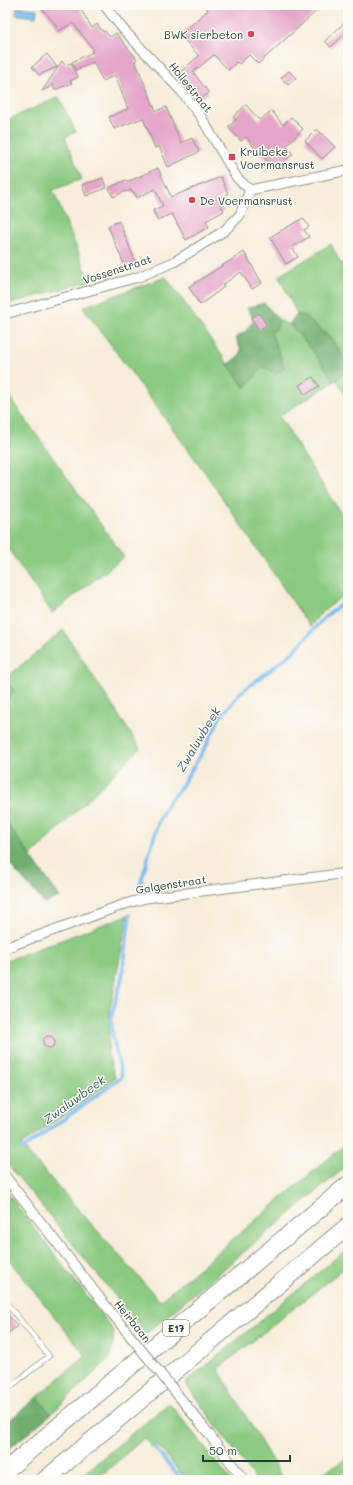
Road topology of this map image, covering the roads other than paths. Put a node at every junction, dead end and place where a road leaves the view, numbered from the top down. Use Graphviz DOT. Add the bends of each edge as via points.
graph roads {
  1 [pos="104,5"];
  2 [pos="348,170"];
  3 [pos="250,190"];
  4 [pos="5,314"];
  5 [pos="348,873"];
  6 [pos="5,948"];
  7 [pos="5,1176"];
  8 [pos="348,1185"];
  9 [pos="348,1226"];
  10 [pos="5,1301"];
  11 [pos="5,1391"];
  12 [pos="5,1471"];
  13 [pos="45,1480"];
  14 [pos="244,1480"];
  1 -- 3 [label="street, Hollestraat" via="185,96 201,117 237,178"];
  2 -- 3 [label="street"];
  3 -- 4 [label="street, Vossenstraat" via="240,215 224,231 174,262 138,277"];
  5 -- 6 [label="street, Galgenstraat" via="146,898"];
  7 -- 14 [label="street, Heirbaan, bridge"];
  8 -- 12 [label="highway, E17"];
  9 -- 13 [label="highway"];
  10 -- 11 [label="lane" via="49,1356"];
}
